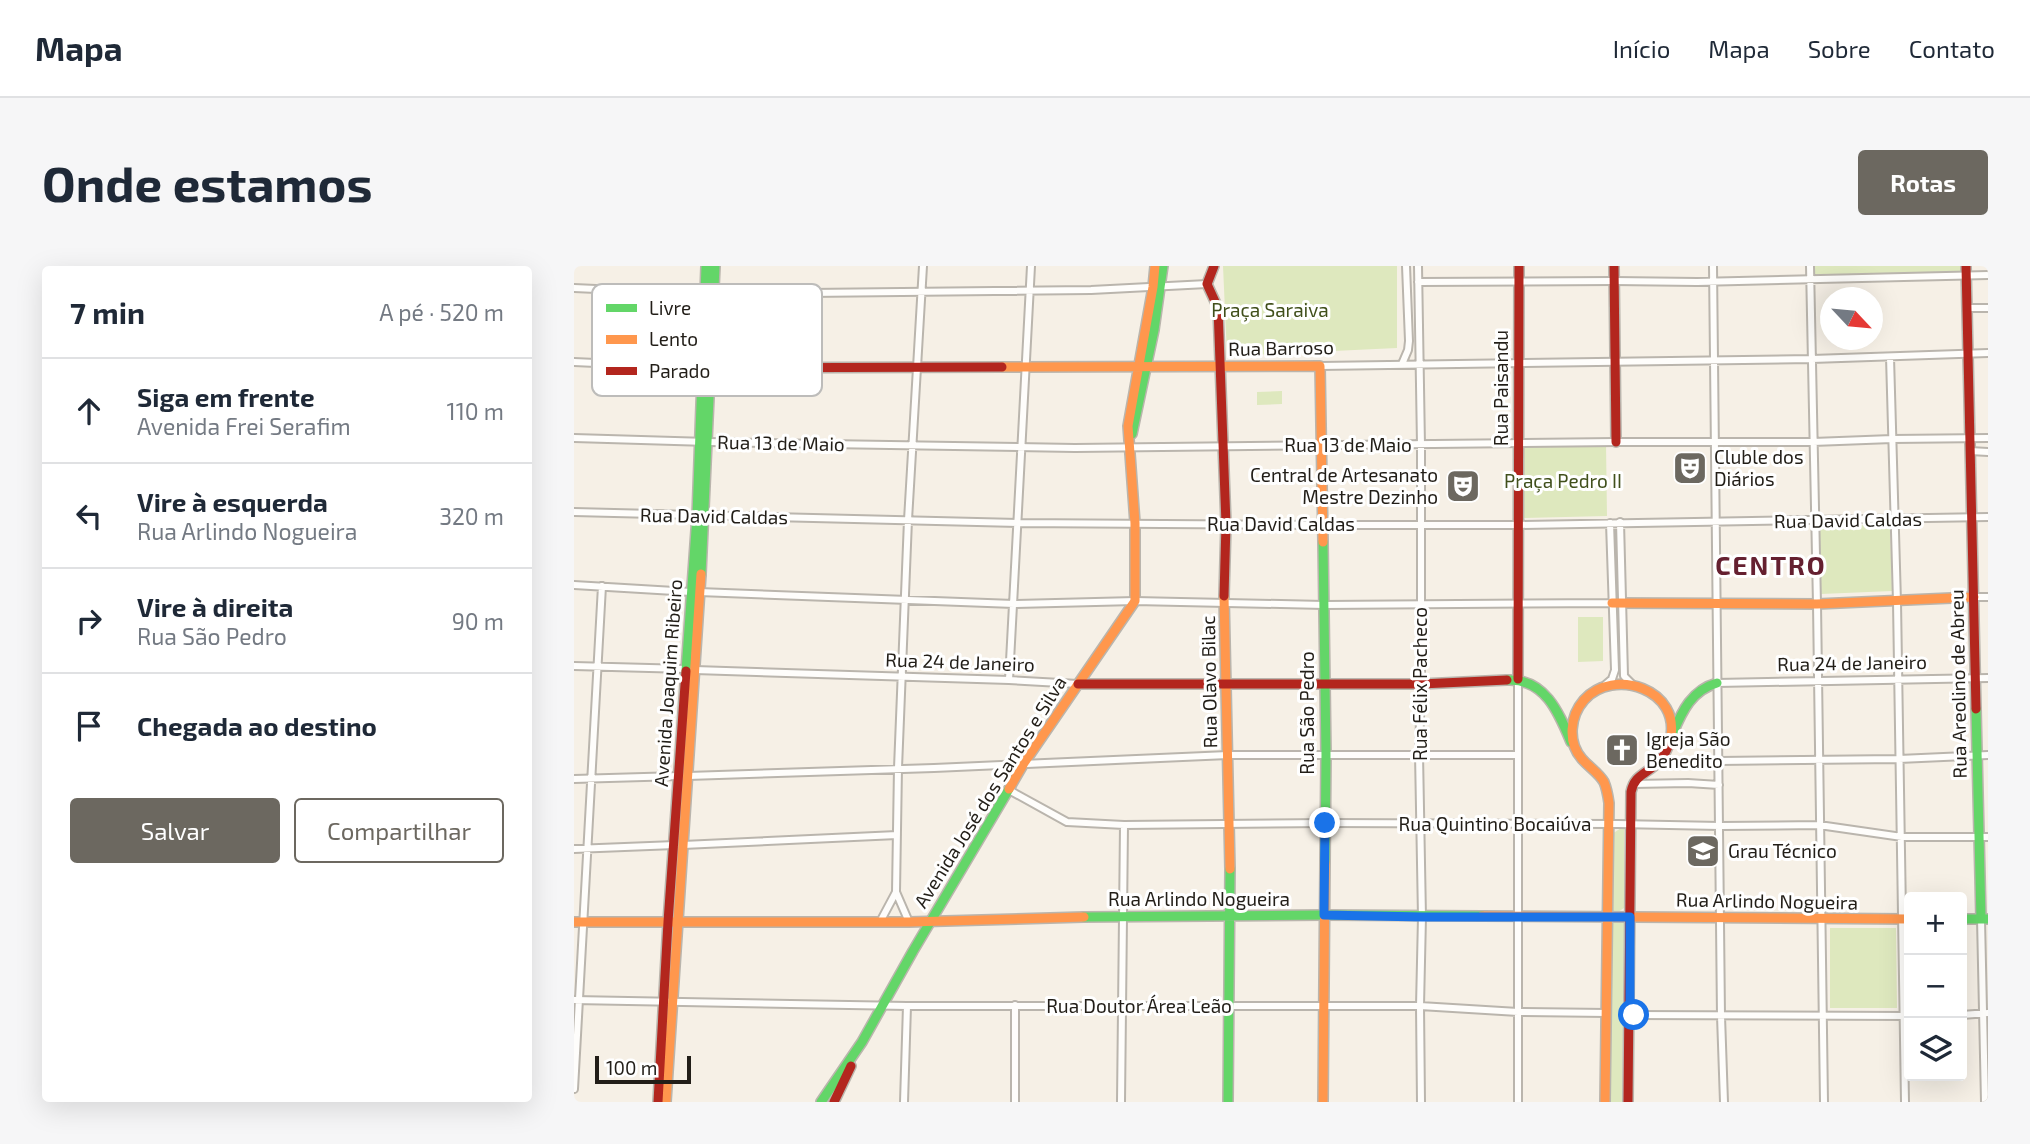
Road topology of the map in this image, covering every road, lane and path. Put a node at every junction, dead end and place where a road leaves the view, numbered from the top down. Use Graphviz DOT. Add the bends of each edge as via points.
graph roads {
  1 [pos="706,266"];
  2 [pos="715,266"];
  3 [pos="923,266"];
  4 [pos="1031,266"];
  5 [pos="1155,266"];
  6 [pos="1163,266"];
  7 [pos="1214,266"];
  8 [pos="1406,266"];
  9 [pos="1418,266"];
  10 [pos="1518,266"];
  11 [pos="1614,266"];
  12 [pos="1713,266"];
  13 [pos="1810,266"];
  14 [pos="1966,271"];
  15 [pos="1988,275"];
  16 [pos="1811,280"];
  17 [pos="1518,281"];
  18 [pos="1614,281"];
  19 [pos="1713,281"];
  20 [pos="1418,282"];
  21 [pos="709,284"];
  22 [pos="712,284"];
  23 [pos="1207,285"];
  24 [pos="1157,287"];
  25 [pos="574,288"];
  26 [pos="592,289"];
  27 [pos="1029,290"];
  28 [pos="923,292"];
  29 [pos="822,293"];
  30 [pos="1967,308"];
  31 [pos="1988,308"];
  32 [pos="1988,353"];
  33 [pos="1968,354"];
  34 [pos="1890,357"];
  35 [pos="1713,359"];
  36 [pos="1812,359"];
  37 [pos="1615,361"];
  38 [pos="574,362"];
  39 [pos="1519,362"];
  40 [pos="592,363"];
  41 [pos="1420,363"];
  42 [pos="1402,364"];
  43 [pos="1320,366"];
  44 [pos="822,367"];
  45 [pos="918,367"];
  46 [pos="1142,367"];
  47 [pos="1219,367"];
  48 [pos="1024,368"];
  49 [pos="705,396"];
  50 [pos="574,438"];
  51 [pos="1970,438"];
  52 [pos="1988,438"];
  53 [pos="1892,439"];
  54 [pos="703,442"];
  55 [pos="1616,442"];
  56 [pos="1715,442"];
  57 [pos="1812,442"];
  58 [pos="1518,444"];
  59 [pos="913,445"];
  60 [pos="1322,445"];
  61 [pos="1420,445"];
  62 [pos="1021,446"];
  63 [pos="1129,446"];
  64 [pos="1222,446"];
  65 [pos="1970,452"];
  66 [pos="1988,452"];
  67 [pos="574,512"];
  68 [pos="701,516"];
  69 [pos="1988,517"];
  70 [pos="1971,518"];
  71 [pos="1895,519"];
  72 [pos="908,520"];
  73 [pos="1815,521"];
  74 [pos="1620,522"];
  75 [pos="1716,522"];
  76 [pos="1018,523"];
  77 [pos="1135,523"];
  78 [pos="1610,523"];
  79 [pos="1226,524"];
  80 [pos="1324,524"];
  81 [pos="1421,525"];
  82 [pos="1517,525"];
  83 [pos="1620,536"];
  84 [pos="1611,537"];
  85 [pos="1611,563"];
  86 [pos="1620,563"];
  87 [pos="574,585"];
  88 [pos="602,586"];
  89 [pos="695,592"];
  90 [pos="1973,597"];
  91 [pos="1988,597"];
  92 [pos="906,601"];
  93 [pos="1135,601"];
  94 [pos="1617,602"];
  95 [pos="1897,602"];
  96 [pos="1717,603"];
  97 [pos="1014,604"];
  98 [pos="1224,604"];
  99 [pos="1420,604"];
  100 [pos="1817,604"];
  101 [pos="1324,605"];
  102 [pos="1518,605"];
  103 [pos="1613,644"];
  104 [pos="1623,644"];
  105 [pos="574,666"];
  106 [pos="598,666"];
  107 [pos="691,669"];
  108 [pos="902,677"];
  109 [pos="1975,678"];
  110 [pos="1988,678"];
  111 [pos="1518,679"];
  112 [pos="1009,680"];
  113 [pos="1817,681"];
  114 [pos="1898,681"];
  115 [pos="1717,683"];
  116 [pos="1078,684"];
  117 [pos="1324,684"];
  118 [pos="1421,684"];
  119 [pos="1227,685"];
  120 [pos="1605,685"];
  121 [pos="1633,685"];
  122 [pos="1670,741"];
  123 [pos="1574,746"];
  124 [pos="1419,754"];
  125 [pos="1228,755"];
  126 [pos="1326,755"];
  127 [pos="1517,755"];
  128 [pos="1977,755"];
  129 [pos="1988,755"];
  130 [pos="1818,759"];
  131 [pos="1899,759"];
  132 [pos="1718,761"];
  133 [pos="1024,763"];
  134 [pos="1655,765"];
  135 [pos="898,768"];
  136 [pos="683,776"];
  137 [pos="592,778"];
  138 [pos="574,779"];
  139 [pos="1633,784"];
  140 [pos="1653,784"];
  141 [pos="1719,785"];
  142 [pos="1009,790"];
  143 [pos="1325,823"];
  144 [pos="1421,824"];
  145 [pos="1517,824"];
  146 [pos="1609,824"];
  147 [pos="1631,824"];
  148 [pos="1124,825"];
  149 [pos="1230,825"];
  150 [pos="1819,825"];
  151 [pos="1720,827"];
  152 [pos="897,835"];
  153 [pos="1983,836"];
  154 [pos="1902,837"];
  155 [pos="679,845"];
  156 [pos="574,849"];
  157 [pos="587,849"];
  158 [pos="896,892"];
  159 [pos="1905,892"];
  160 [pos="1324,915"];
  161 [pos="1229,917"];
  162 [pos="1422,917"];
  163 [pos="1518,917"];
  164 [pos="1608,917"];
  165 [pos="1630,917"];
  166 [pos="1122,918"];
  167 [pos="1720,919"];
  168 [pos="1967,919"];
  169 [pos="1985,919"];
  170 [pos="1823,920"];
  171 [pos="1904,920"];
  172 [pos="931,921"];
  173 [pos="579,922"];
  174 [pos="673,922"];
  175 [pos="880,922"];
  176 [pos="909,922"];
  177 [pos="577,1000"];
  178 [pos="668,1000"];
  179 [pos="882,1004"];
  180 [pos="1015,1005"];
  181 [pos="907,1006"];
  182 [pos="1228,1006"];
  183 [pos="1322,1006"];
  184 [pos="1420,1006"];
  185 [pos="1121,1007"];
  186 [pos="1518,1012"];
  187 [pos="1607,1013"];
  188 [pos="1985,1014"];
  189 [pos="1630,1015"];
  190 [pos="1967,1015"];
  191 [pos="1721,1016"];
  192 [pos="1824,1016"];
  193 [pos="1904,1016"];
  194 [pos="1907,1018"];
  195 [pos="862,1042"];
  196 [pos="574,1090"];
  197 [pos="658,1102"];
  198 [pos="666,1102"];
  199 [pos="821,1102"];
  200 [pos="834,1102"];
  201 [pos="904,1102"];
  202 [pos="1015,1102"];
  203 [pos="1122,1102"];
  204 [pos="1228,1102"];
  205 [pos="1323,1102"];
  206 [pos="1421,1102"];
  207 [pos="1518,1102"];
  208 [pos="1605,1102"];
  209 [pos="1628,1102"];
  210 [pos="1724,1102"];
  211 [pos="1824,1102"];
  212 [pos="1905,1102"];
  213 [pos="1984,1102"];
  1 -- 21 [label="street, Avenida Joaquim Ribeiro"];
  2 -- 22 [label="street, Avenida Joaquim Ribeiro"];
  3 -- 28 [label="street"];
  4 -- 27 [label="street"];
  5 -- 24 [label="street"];
  6 -- 24 [label="street"];
  7 -- 23 [label="street"];
  8 -- 42 [label="street" via="1409,341"];
  9 -- 20 [label="street, Rua Félix Pacheco"];
  10 -- 17 [label="street, Rua Paisandu"];
  11 -- 18 [label="street"];
  12 -- 19 [label="street"];
  13 -- 16 [label="street"];
  14 -- 15 [label="street"];
  14 -- 16 [label="street"];
  14 -- 30 [label="street, Rua Areolino de Abreu"];
  16 -- 19 [label="street"];
  16 -- 36 [label="street"];
  17 -- 18 [label="street"];
  17 -- 20 [label="street"];
  17 -- 39 [label="street, Rua Paisandu"];
  18 -- 19 [label="street"];
  18 -- 37 [label="street"];
  19 -- 35 [label="street"];
  20 -- 41 [label="street, Rua Félix Pacheco"];
  23 -- 24 [label="street"];
  23 -- 47 [label="street, Rua Olavo Bilac" via="1219,308"];
  24 -- 27 [label="street"];
  24 -- 46 [label="street"];
  25 -- 26 [label="street"];
  27 -- 28 [label="street"];
  27 -- 48 [label="street"];
  28 -- 29 [label="street"];
  28 -- 45 [label="street"];
  30 -- 31 [label="street"];
  30 -- 33 [label="street, Rua Areolino de Abreu"];
  32 -- 33 [label="street, Rua Barroso"];
  33 -- 34 [label="street, Rua Barroso"];
  33 -- 51 [label="street, Rua Areolino de Abreu"];
  34 -- 36 [label="street, Rua Barroso"];
  34 -- 53 [label="street"];
  35 -- 36 [label="street, Rua Barroso"];
  35 -- 37 [label="street, Rua Barroso"];
  35 -- 56 [label="street"];
  36 -- 57 [label="street"];
  37 -- 39 [label="street, Rua Barroso"];
  37 -- 55 [label="street"];
  38 -- 40 [label="street, Rua Barroso"];
  39 -- 41 [label="street, Rua Barroso"];
  39 -- 58 [label="street, Rua Paisandu"];
  41 -- 42 [label="street, Rua Barroso"];
  41 -- 61 [label="street, Rua Félix Pacheco"];
  42 -- 43 [label="street, Rua Barroso"];
  43 -- 47 [label="street, Rua Barroso"];
  43 -- 60 [label="street, Rua São Pedro"];
  44 -- 45 [label="street, Rua Barroso"];
  45 -- 48 [label="street, Rua Barroso"];
  45 -- 59 [label="street"];
  46 -- 47 [label="street, Rua Barroso"];
  46 -- 48 [label="street, Rua Barroso"];
  46 -- 63 [label="street" via="1128,426"];
  47 -- 64 [label="street, Rua Olavo Bilac"];
  48 -- 62 [label="street"];
  49 -- 54 [label="street, Avenida Joaquim Ribeiro"];
  50 -- 54 [label="street, Rua 13 de Maio"];
  51 -- 52 [label="street, Rua 13 de Maio"];
  51 -- 53 [label="street, Rua 13 de Maio"];
  51 -- 65 [label="street, Rua Areolino de Abreu"];
  53 -- 57 [label="street, Rua 13 de Maio"];
  53 -- 71 [label="street"];
  54 -- 59 [label="street, Rua 13 de Maio"];
  54 -- 68 [label="street, Avenida Joaquim Ribeiro"];
  55 -- 56 [label="street, Rua 13 de Maio"];
  55 -- 58 [label="street, Rua 13 de Maio"];
  56 -- 57 [label="street, Rua 13 de Maio"];
  56 -- 75 [label="street"];
  57 -- 73 [label="street"];
  58 -- 61 [label="street, Rua 13 de Maio"];
  58 -- 82 [label="street, Rua Paisandu"];
  59 -- 62 [label="street, Rua 13 de Maio"];
  59 -- 72 [label="street"];
  60 -- 61 [label="street, Rua 13 de Maio"];
  60 -- 64 [label="street, Rua 13 de Maio"];
  60 -- 80 [label="street, Rua São Pedro"];
  61 -- 81 [label="street, Rua Félix Pacheco"];
  62 -- 63 [label="street, Rua 13 de Maio"];
  62 -- 76 [label="street"];
  63 -- 64 [label="street, Rua 13 de Maio"];
  63 -- 77 [label="street"];
  64 -- 79 [label="street, Rua Olavo Bilac"];
  65 -- 66 [label="street"];
  65 -- 70 [label="street, Rua Areolino de Abreu"];
  67 -- 68 [label="street, Rua David Caldas"];
  68 -- 72 [label="street, Rua David Caldas"];
  68 -- 89 [label="street, Avenida Joaquim Ribeiro"];
  69 -- 70 [label="street, Rua David Caldas"];
  70 -- 71 [label="street, Rua David Caldas"];
  70 -- 90 [label="street, Rua Areolino de Abreu"];
  71 -- 73 [label="street, Rua David Caldas"];
  71 -- 95 [label="street"];
  72 -- 76 [label="street, Rua David Caldas"];
  72 -- 92 [label="street"];
  73 -- 75 [label="street, Rua David Caldas"];
  73 -- 100 [label="street"];
  74 -- 75 [label="street, Rua David Caldas"];
  74 -- 78 [label="street, Rua David Caldas"];
  74 -- 83 [label="street"];
  75 -- 96 [label="street"];
  76 -- 77 [label="street, Rua David Caldas"];
  76 -- 97 [label="street"];
  77 -- 79 [label="street, Rua David Caldas"];
  77 -- 93 [label="street"];
  78 -- 82 [label="street, Rua David Caldas"];
  78 -- 84 [label="street"];
  79 -- 80 [label="street, Rua David Caldas"];
  79 -- 98 [label="street, Rua Olavo Bilac"];
  80 -- 81 [label="street, Rua David Caldas"];
  80 -- 101 [label="street, Rua São Pedro"];
  81 -- 82 [label="street, Rua David Caldas"];
  81 -- 99 [label="street, Rua Félix Pacheco"];
  82 -- 102 [label="street, Rua Paisandu"];
  83 -- 84 [label="street"];
  83 -- 86 [label="street"];
  84 -- 85 [label="street"];
  85 -- 86 [label="street"];
  85 -- 94 [label="street"];
  86 -- 94 [label="street"];
  87 -- 88 [label="street"];
  88 -- 89 [label="street"];
  88 -- 106 [label="street"];
  89 -- 92 [label="street"];
  89 -- 107 [label="street, Avenida Joaquim Ribeiro"];
  90 -- 91 [label="street"];
  90 -- 95 [label="street"];
  90 -- 109 [label="street, Rua Areolino de Abreu"];
  92 -- 97 [label="street"];
  92 -- 108 [label="street"];
  93 -- 97 [label="street"];
  93 -- 98 [label="street"];
  93 -- 116 [label="street, Avenida José dos Santos e Silva"];
  94 -- 96 [label="street"];
  94 -- 102 [label="street"];
  94 -- 103 [label="street"];
  94 -- 104 [label="street"];
  95 -- 100 [label="street"];
  95 -- 114 [label="street"];
  96 -- 100 [label="street"];
  96 -- 115 [label="street"];
  97 -- 112 [label="street"];
  98 -- 101 [label="street"];
  98 -- 119 [label="street, Rua Olavo Bilac"];
  99 -- 101 [label="street"];
  99 -- 102 [label="street"];
  99 -- 118 [label="street, Rua Félix Pacheco"];
  100 -- 113 [label="street"];
  101 -- 117 [label="street, Rua São Pedro"];
  102 -- 111 [label="street, Rua Paisandu"];
  103 -- 104 [label="street"];
  103 -- 120 [label="street" via="1614,676"];
  104 -- 121 [label="street" via="1624,676"];
  105 -- 106 [label="street, Rua 24 de Janeiro"];
  106 -- 107 [label="street, Rua 24 de Janeiro"];
  106 -- 137 [label="street"];
  107 -- 108 [label="street, Rua 24 de Janeiro"];
  107 -- 136 [label="street, Avenida Joaquim Ribeiro"];
  108 -- 112 [label="street, Rua 24 de Janeiro"];
  108 -- 135 [label="street"];
  109 -- 110 [label="street, Rua 24 de Janeiro"];
  109 -- 114 [label="street, Rua 24 de Janeiro"];
  109 -- 128 [label="street, Rua Areolino de Abreu"];
  111 -- 118 [label="street, Rua 24 de Janeiro"];
  111 -- 123 [label="street" via="1552,701"];
  111 -- 127 [label="street"];
  112 -- 116 [label="street, Rua 24 de Janeiro"];
  113 -- 114 [label="street, Rua 24 de Janeiro"];
  113 -- 115 [label="street, Rua 24 de Janeiro"];
  113 -- 130 [label="street"];
  114 -- 131 [label="street"];
  115 -- 122 [label="street" via="1691,698"];
  115 -- 132 [label="street"];
  116 -- 119 [label="street, Rua 24 de Janeiro"];
  116 -- 133 [label="street, Avenida José dos Santos e Silva"];
  117 -- 118 [label="street, Rua 24 de Janeiro"];
  117 -- 119 [label="street, Rua 24 de Janeiro"];
  117 -- 126 [label="street, Rua São Pedro"];
  118 -- 124 [label="street, Rua Félix Pacheco"];
  119 -- 125 [label="street, Rua Olavo Bilac"];
  120 -- 121 [label="street"];
  120 -- 123 [label="street" via="1582,702 1572,725"];
  121 -- 122 [label="street" via="1650,691 1665,704 1672,726"];
  122 -- 134 [label="street"];
  123 -- 146 [label="street" via="1607,789"];
  124 -- 126 [label="street"];
  124 -- 127 [label="street"];
  124 -- 144 [label="street, Rua Félix Pacheco"];
  125 -- 126 [label="street"];
  125 -- 133 [label="street"];
  125 -- 149 [label="street, Rua Olavo Bilac"];
  126 -- 143 [label="street, Rua São Pedro"];
  127 -- 145 [label="street"];
  128 -- 129 [label="street"];
  128 -- 131 [label="street"];
  128 -- 153 [label="street, Rua Areolino de Abreu"];
  130 -- 131 [label="street"];
  130 -- 132 [label="street"];
  130 -- 150 [label="street"];
  131 -- 154 [label="street"];
  132 -- 141 [label="street"];
  133 -- 135 [label="street"];
  133 -- 142 [label="street, Avenida José dos Santos e Silva"];
  134 -- 139 [label="street"];
  134 -- 140 [label="street"];
  135 -- 136 [label="street"];
  135 -- 152 [label="street"];
  136 -- 137 [label="street"];
  136 -- 155 [label="street, Avenida Joaquim Ribeiro"];
  137 -- 138 [label="street"];
  137 -- 157 [label="street"];
  139 -- 140 [label="street"];
  139 -- 147 [label="street"];
  140 -- 141 [label="street"];
  141 -- 151 [label="street"];
  142 -- 148 [label="street, Rua Quintino Bocaiúva" via="1067,822"];
  142 -- 172 [label="street, Avenida José dos Santos e Silva"];
  143 -- 144 [label="street, Rua Quintino Bocaiúva"];
  143 -- 149 [label="street, Rua Quintino Bocaiúva"];
  143 -- 160 [label="street, Rua São Pedro"];
  144 -- 145 [label="street, Rua Quintino Bocaiúva"];
  144 -- 162 [label="street, Rua Félix Pacheco"];
  145 -- 146 [label="street, Rua Quintino Bocaiúva"];
  145 -- 163 [label="street"];
  146 -- 147 [label="street, Rua Quintino Bocaiúva"];
  146 -- 164 [label="street"];
  147 -- 151 [label="street, Rua Quintino Bocaiúva"];
  147 -- 165 [label="street"];
  148 -- 149 [label="street, Rua Quintino Bocaiúva"];
  148 -- 166 [label="street"];
  149 -- 161 [label="street, Rua Olavo Bilac"];
  150 -- 151 [label="street, Rua Quintino Bocaiúva"];
  150 -- 154 [label="street, Rua Quintino Bocaiúva"];
  150 -- 170 [label="street"];
  151 -- 167 [label="street"];
  152 -- 155 [label="street"];
  152 -- 158 [label="street"];
  153 -- 154 [label="street, Rua Quintino Bocaiúva"];
  153 -- 169 [label="street, Rua Areolino de Abreu"];
  154 -- 159 [label="street"];
  155 -- 157 [label="street"];
  155 -- 174 [label="street, Avenida Joaquim Ribeiro"];
  156 -- 157 [label="street"];
  157 -- 173 [label="street"];
  158 -- 175 [label="street"];
  158 -- 176 [label="street"];
  160 -- 161 [label="street, Rua Arlindo Nogueira"];
  160 -- 162 [label="street, Rua Arlindo Nogueira"];
  160 -- 183 [label="street, Rua São Pedro"];
  161 -- 166 [label="street, Rua Arlindo Nogueira"];
  161 -- 182 [label="street, Rua Olavo Bilac"];
  162 -- 163 [label="street, Rua Arlindo Nogueira"];
  162 -- 184 [label="street, Rua Félix Pacheco"];
  163 -- 164 [label="street, Rua Arlindo Nogueira"];
  163 -- 186 [label="street"];
  164 -- 165 [label="street, Rua Arlindo Nogueira"];
  164 -- 187 [label="street"];
  165 -- 167 [label="street, Rua Arlindo Nogueira"];
  165 -- 189 [label="street"];
  166 -- 172 [label="street, Rua Arlindo Nogueira"];
  166 -- 185 [label="street"];
  167 -- 170 [label="street, Rua Arlindo Nogueira"];
  167 -- 191 [label="street"];
  168 -- 169 [label="street"];
  169 -- 188 [label="street, Rua Areolino de Abreu"];
  170 -- 171 [label="street, Rua Arlindo Nogueira"];
  170 -- 192 [label="street"];
  172 -- 176 [label="street, Rua Arlindo Nogueira"];
  172 -- 179 [label="street, Avenida José dos Santos e Silva"];
  173 -- 174 [label="street, Rua Arlindo Nogueira"];
  173 -- 177 [label="street"];
  174 -- 175 [label="street, Rua Arlindo Nogueira"];
  174 -- 178 [label="street, Avenida Joaquim Ribeiro"];
  175 -- 176 [label="street, Rua Arlindo Nogueira"];
  177 -- 178 [label="street, Rua Doutor Área Leão"];
  177 -- 196 [label="street"];
  178 -- 179 [label="street, Rua Doutor Área Leão"];
  178 -- 197 [label="street, Avenida Joaquim Ribeiro"];
  178 -- 198 [label="street, Avenida Joaquim Ribeiro"];
  179 -- 181 [label="street, Rua Doutor Área Leão"];
  179 -- 195 [label="street, Avenida José dos Santos e Silva"];
  180 -- 181 [label="street, Rua Doutor Área Leão"];
  180 -- 185 [label="street, Rua Doutor Área Leão"];
  180 -- 202 [label="street"];
  181 -- 201 [label="street"];
  182 -- 183 [label="street, Rua Doutor Área Leão"];
  182 -- 185 [label="street, Rua Doutor Área Leão"];
  182 -- 204 [label="street, Rua Olavo Bilac"];
  183 -- 184 [label="street, Rua Doutor Área Leão"];
  183 -- 205 [label="street, Rua São Pedro"];
  184 -- 186 [label="street, Rua Doutor Área Leão"];
  184 -- 206 [label="street, Rua Félix Pacheco"];
  185 -- 203 [label="street"];
  186 -- 187 [label="street, Rua Doutor Área Leão"];
  186 -- 207 [label="street"];
  187 -- 208 [label="street"];
  188 -- 190 [label="street"];
  188 -- 213 [label="street, Rua Areolino de Abreu"];
  189 -- 191 [label="street"];
  189 -- 209 [label="street"];
  191 -- 192 [label="street"];
  191 -- 210 [label="street"];
  192 -- 193 [label="street"];
  192 -- 211 [label="street"];
  194 -- 212 [label="street"];
  195 -- 199 [label="street, Avenida José dos Santos e Silva"];
  195 -- 200 [label="street"];
}
